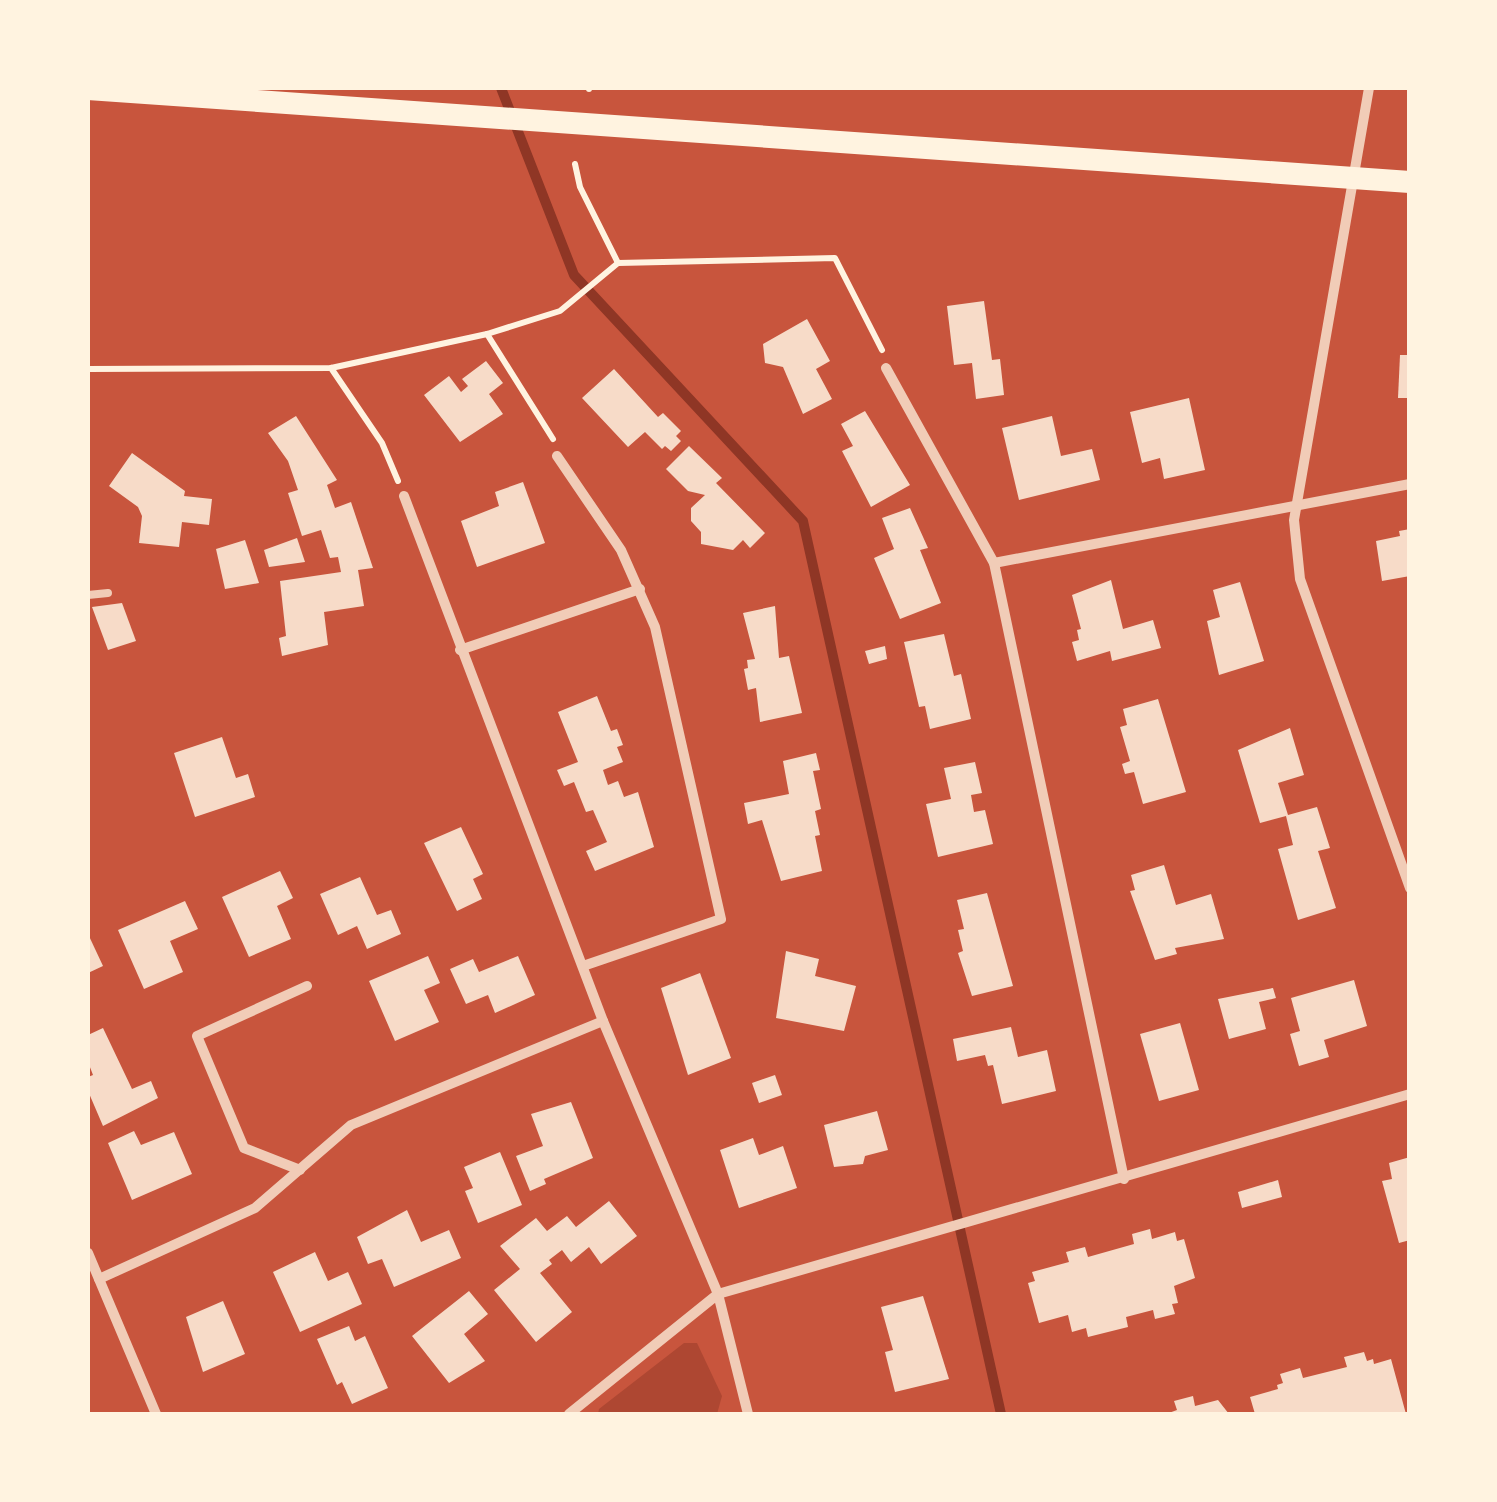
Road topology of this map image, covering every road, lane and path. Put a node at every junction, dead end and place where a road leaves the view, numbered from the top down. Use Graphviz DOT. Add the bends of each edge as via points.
graph roads {
  1 [pos="1369,88"];
  2 [pos="88,89"];
  3 [pos="575,164"];
  4 [pos="1410,182"];
  5 [pos="618,263"];
  6 [pos="487,334"];
  7 [pos="331,368"];
  8 [pos="886,368"];
  9 [pos="88,369"];
  10 [pos="557,456"];
  11 [pos="1410,484"];
  12 [pos="404,496"];
  13 [pos="1297,504"];
  14 [pos="994,563"];
  15 [pos="640,589"];
  16 [pos="108,592"];
  17 [pos="88,595"];
  18 [pos="460,650"];
  19 [pos="1410,888"];
  20 [pos="583,966"];
  21 [pos="307,986"];
  22 [pos="602,1022"];
  23 [pos="1410,1094"];
  24 [pos="300,1170"];
  25 [pos="1124,1179"];
  26 [pos="88,1253"];
  27 [pos="98,1279"];
  28 [pos="718,1294"];
  29 [pos="156,1414"];
  30 [pos="569,1414"];
  31 [pos="748,1414"];
  1 -- 13 [label="street"];
  2 -- 4 [label="main road"];
  3 -- 5 [label="path"];
  5 -- 6 [label="path" via="560,311"];
  5 -- 8 [label="path" via="835,258 880,342"];
  6 -- 7 [label="path"];
  6 -- 10 [label="path" via="551,432"];
  7 -- 9 [label="path"];
  7 -- 12 [label="path" via="382,443"];
  8 -- 14 [label="street"];
  10 -- 15 [label="street"];
  11 -- 13 [label="street"];
  12 -- 18 [label="street"];
  13 -- 14 [label="street"];
  13 -- 19 [label="street" via="1300,578"];
  14 -- 25 [label="street"];
  15 -- 18 [label="street"];
  15 -- 20 [label="street" via="721,919"];
  16 -- 17 [label="lane"];
  18 -- 20 [label="street"];
  20 -- 22 [label="street"];
  21 -- 24 [label="street" via="197,1036 244,1148"];
  22 -- 24 [label="street" via="351,1125"];
  22 -- 28 [label="street"];
  23 -- 25 [label="street"];
  24 -- 27 [label="street" via="255,1208"];
  25 -- 28 [label="street"];
  26 -- 27 [label="street"];
  27 -- 29 [label="street"];
  28 -- 30 [label="street"];
  28 -- 31 [label="street"];
}
